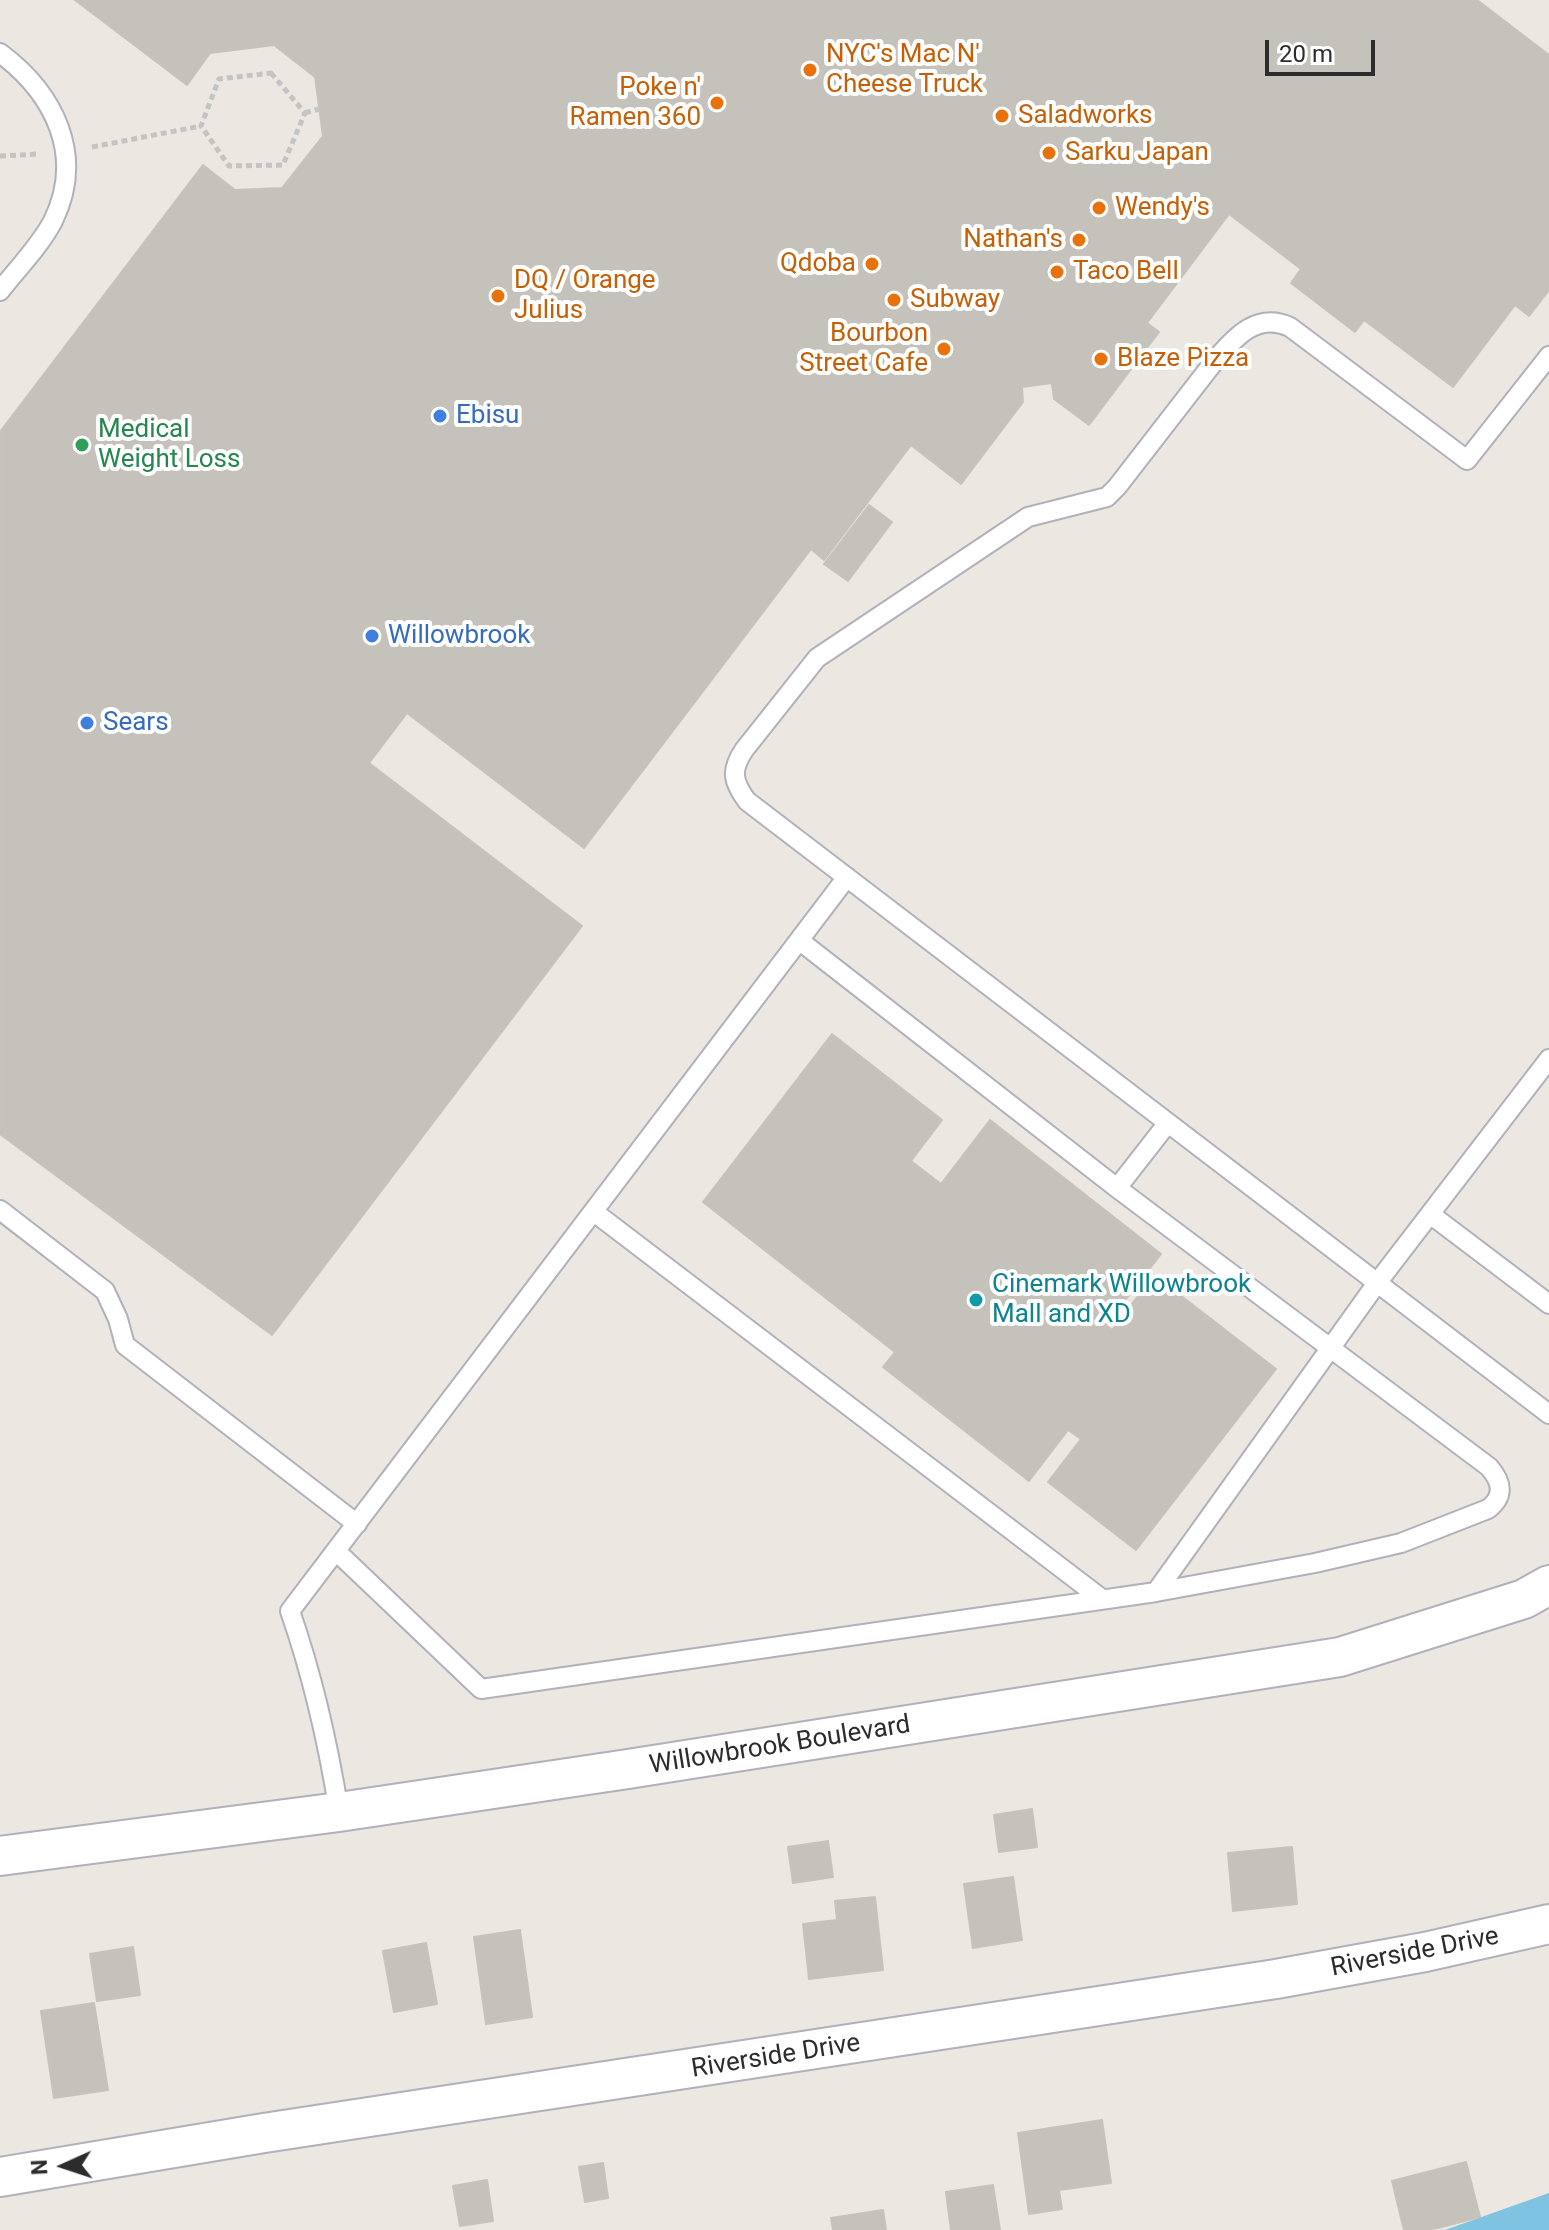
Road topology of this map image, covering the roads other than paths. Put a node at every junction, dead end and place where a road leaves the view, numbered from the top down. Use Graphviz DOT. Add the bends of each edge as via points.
graph roads {
  1 [pos="0,53"];
  2 [pos="0,291"];
  3 [pos="1549,356"];
  4 [pos="847,877"];
  5 [pos="800,941"];
  6 [pos="1549,1059"];
  7 [pos="1167,1124"];
  8 [pos="1117,1188"];
  9 [pos="0,1210"];
  10 [pos="594,1212"];
  11 [pos="1430,1214"];
  12 [pos="1377,1283"];
  13 [pos="1549,1304"];
  14 [pos="1331,1347"];
  15 [pos="1549,1414"];
  16 [pos="357,1524"];
  17 [pos="336,1551"];
  18 [pos="1549,1585"];
  19 [pos="1156,1592"];
  20 [pos="1102,1599"];
  21 [pos="339,1812"];
  22 [pos="0,1856"];
  23 [pos="1549,1924"];
  24 [pos="0,2177"];
  1 -- 2 [label="lane" via="38,87 55,117 66,169 51,225"];
  3 -- 4 [label="lane" via="1467,460 1290,327 1260,322 1232,340 1107,497 1028,517 817,658 744,750 734,774 747,801"];
  4 -- 5 [label="lane"];
  4 -- 7 [label="lane"];
  5 -- 8 [label="lane"];
  5 -- 10 [label="lane"];
  6 -- 11 [label="lane"];
  7 -- 8 [label="lane"];
  7 -- 12 [label="lane"];
  8 -- 14 [label="lane"];
  9 -- 16 [label="lane" via="105,1291 125,1345"];
  10 -- 16 [label="lane"];
  10 -- 20 [label="lane"];
  11 -- 12 [label="lane"];
  11 -- 13 [label="lane"];
  12 -- 14 [label="lane"];
  12 -- 15 [label="lane"];
  14 -- 19 [label="lane"];
  14 -- 19 [label="lane" via="1489,1467 1498,1477 1498,1502 1401,1543"];
  16 -- 17 [label="lane"];
  17 -- 20 [label="lane" via="481,1689"];
  17 -- 21 [label="lane" via="290,1611 325,1729"];
  18 -- 21 [label="street, Willowbrook Boulevard" via="1524,1599 1340,1657"];
  19 -- 20 [label="lane"];
  21 -- 22 [label="street, Willowbrook Boulevard"];
  23 -- 24 [label="street, Riverside Drive" via="1276,1979"];
}
